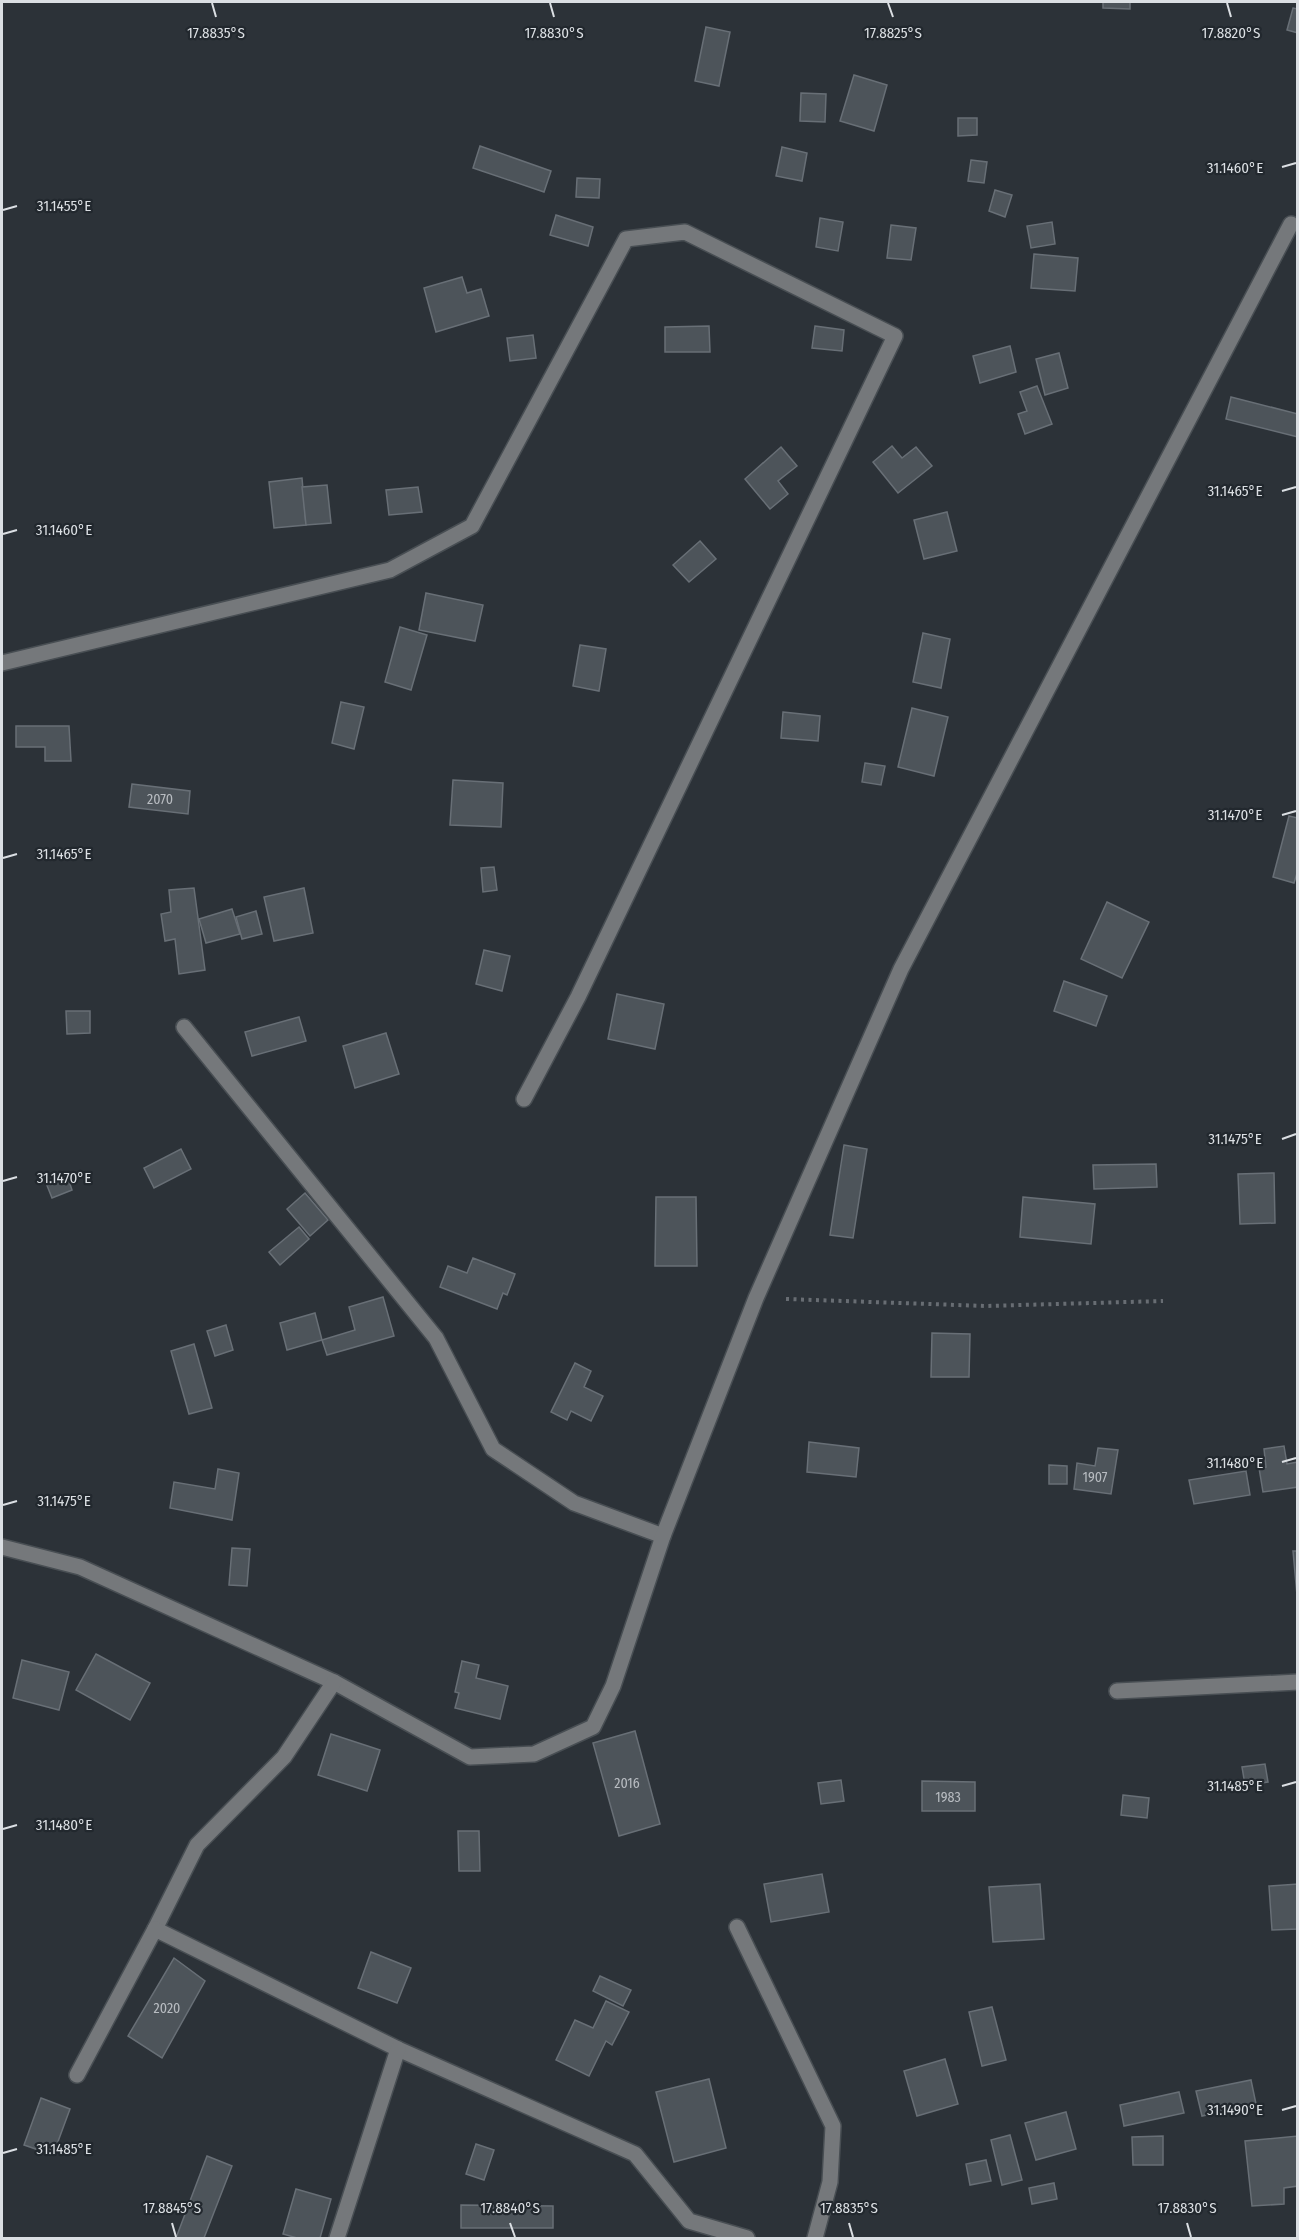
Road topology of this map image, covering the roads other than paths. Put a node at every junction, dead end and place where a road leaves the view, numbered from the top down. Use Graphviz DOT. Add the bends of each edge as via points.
graph roads {
  1 [pos="1291,224"];
  2 [pos="2,663"];
  3 [pos="184,1027"];
  4 [pos="524,1099"];
  5 [pos="663,1536"];
  6 [pos="2,1547"];
  7 [pos="334,1682"];
  8 [pos="1298,1682"];
  9 [pos="1117,1691"];
  10 [pos="737,1927"];
  11 [pos="155,1929"];
  12 [pos="398,2049"];
  13 [pos="77,2075"];
  14 [pos="337,2238"];
  15 [pos="747,2238"];
  16 [pos="815,2238"];
  1 -- 5 [label="street" via="902,969 756,1298"];
  2 -- 4 [label="street" via="390,570 472,526 626,239 685,232 895,336 578,997"];
  3 -- 5 [label="street" via="436,1338 493,1449 574,1503"];
  5 -- 7 [label="street" via="613,1686 593,1727 534,1754 470,1757"];
  6 -- 7 [label="street" via="80,1567"];
  7 -- 11 [label="street" via="284,1757 197,1845"];
  8 -- 9 [label="street"];
  10 -- 16 [label="street" via="833,2126 830,2182"];
  11 -- 12 [label="street"];
  11 -- 13 [label="street"];
  12 -- 14 [label="street"];
  12 -- 15 [label="street" via="635,2154 689,2221"];
}
